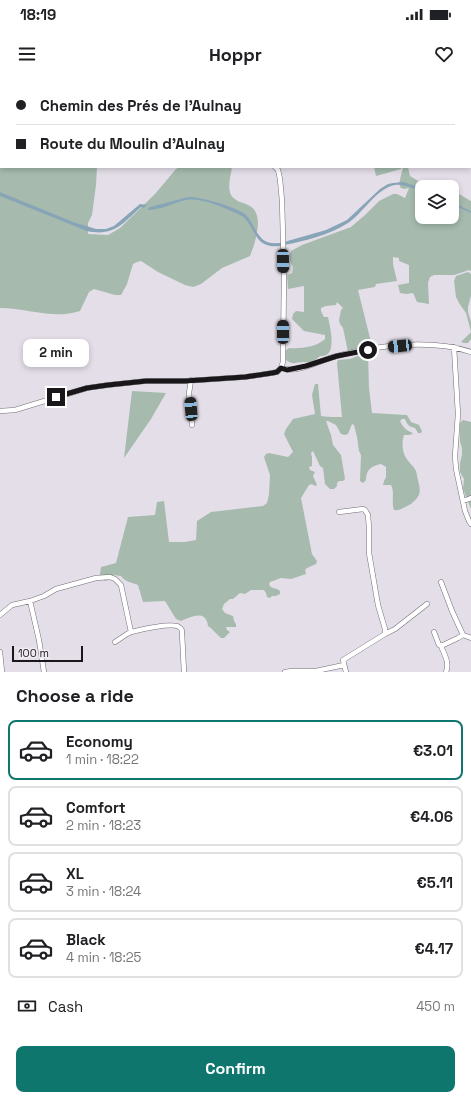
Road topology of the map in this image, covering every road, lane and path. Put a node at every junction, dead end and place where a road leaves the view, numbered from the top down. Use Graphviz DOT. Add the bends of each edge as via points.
graph roads {
  1 [pos="276,168"];
  2 [pos="454,347"];
  3 [pos="471,352"];
  4 [pos="281,368"];
  5 [pos="191,380"];
  6 [pos="0,411"];
  7 [pos="192,425"];
  8 [pos="471,498"];
  9 [pos="463,501"];
  10 [pos="339,512"];
  11 [pos="471,524"];
  12 [pos="441,582"];
  13 [pos="30,601"];
  14 [pos="427,604"];
  15 [pos="0,615"];
  16 [pos="131,632"];
  17 [pos="434,632"];
  18 [pos="385,634"];
  19 [pos="463,635"];
  20 [pos="471,638"];
  21 [pos="116,642"];
  22 [pos="441,646"];
  23 [pos="0,652"];
  24 [pos="344,665"];
  25 [pos="2,672"];
  26 [pos="44,672"];
  27 [pos="184,672"];
  28 [pos="285,672"];
  29 [pos="346,672"];
  30 [pos="446,672"];
  1 -- 4 [label="street" via="280,179 283,240"];
  2 -- 3 [label="street"];
  2 -- 4 [label="street" via="385,347 337,356 287,370"];
  2 -- 9 [label="street" via="458,414 455,456"];
  4 -- 5 [label="street" via="277,372 252,376"];
  5 -- 6 [label="street" via="146,381 87,388 15,410"];
  5 -- 7 [label="street" via="189,393"];
  8 -- 9 [label="street"];
  9 -- 11 [label="street"];
  10 -- 18 [label="street" via="363,509 368,515 369,553"];
  12 -- 19 [label="street"];
  13 -- 15 [label="street" via="12,605"];
  13 -- 16 [label="street" via="56,589 96,578 110,577 121,586"];
  13 -- 26 [label="street"];
  14 -- 18 [label="street"];
  16 -- 21 [label="street"];
  16 -- 27 [label="street" via="157,627 179,627 182,633"];
  17 -- 22 [label="street"];
  18 -- 24 [label="street" via="343,660"];
  19 -- 20 [label="street"];
  19 -- 22 [label="street"];
  22 -- 30 [label="street" via="448,665"];
  23 -- 25 [label="street"];
  24 -- 28 [label="street" via="316,671"];
  24 -- 29 [label="street"];
}
